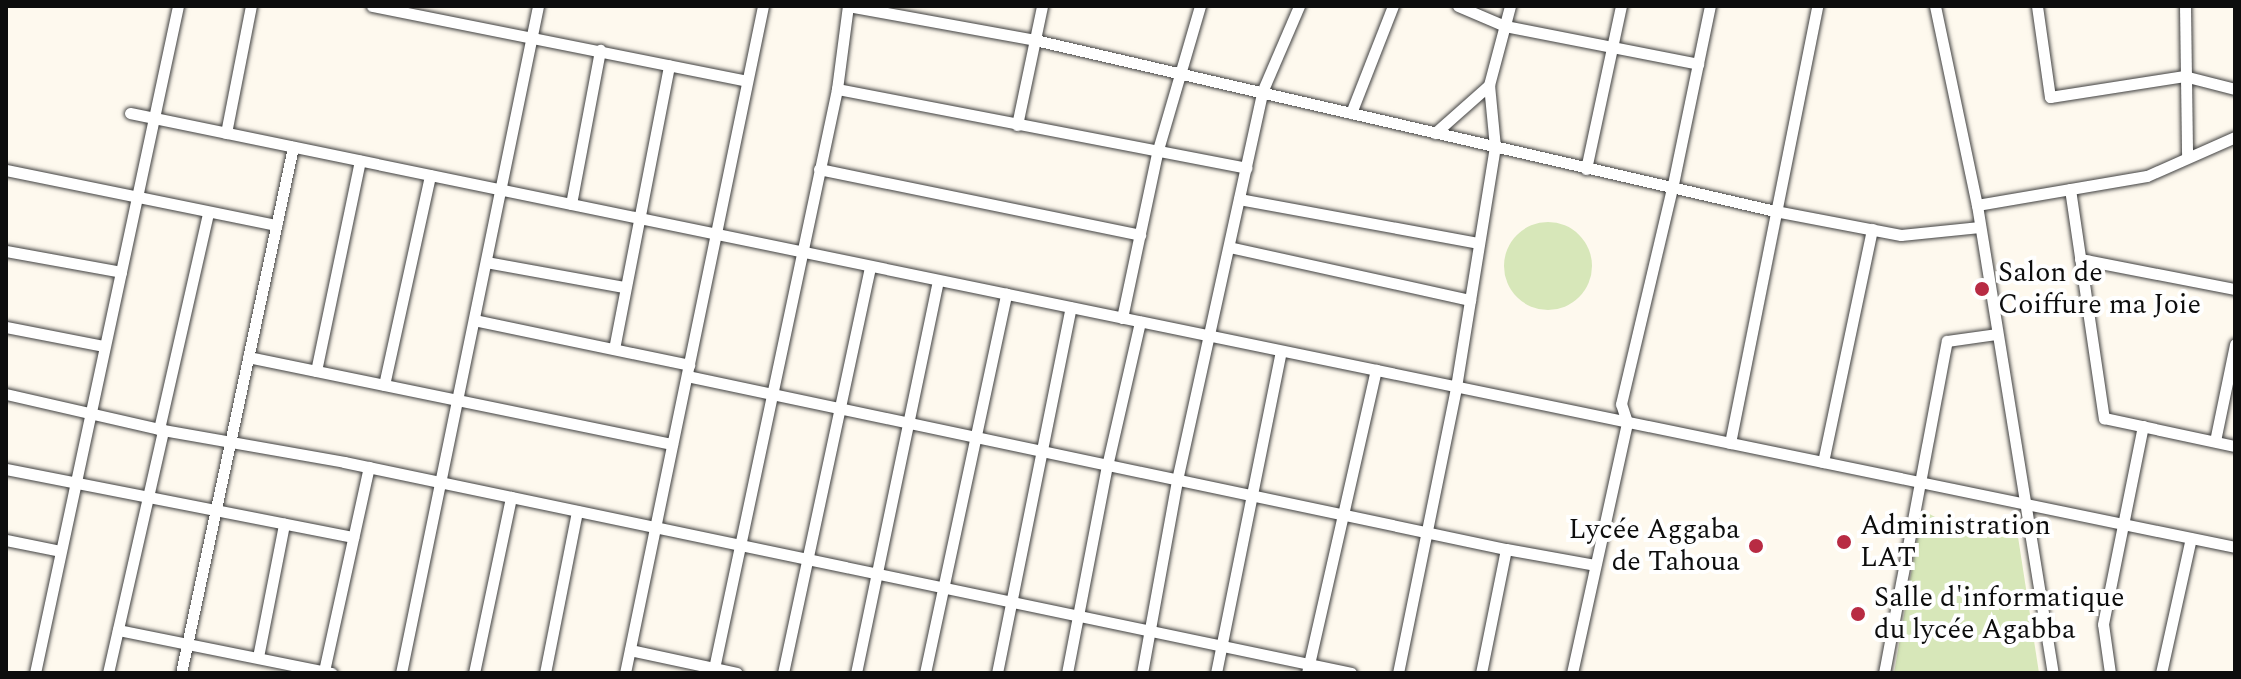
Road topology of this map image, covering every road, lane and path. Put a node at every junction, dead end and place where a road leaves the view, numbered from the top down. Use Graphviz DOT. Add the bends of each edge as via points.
graph roads {
  1 [pos="178,6"];
  2 [pos="251,6"];
  3 [pos="372,6"];
  4 [pos="538,6"];
  5 [pos="763,6"];
  6 [pos="1042,6"];
  7 [pos="1200,6"];
  8 [pos="1299,6"];
  9 [pos="1393,6"];
  10 [pos="1458,6"];
  11 [pos="1510,6"];
  12 [pos="1621,6"];
  13 [pos="1710,6"];
  14 [pos="1817,6"];
  15 [pos="1935,6"];
  16 [pos="2037,6"];
  17 [pos="2185,6"];
  18 [pos="1505,26"];
  19 [pos="532,36"];
  20 [pos="1035,40"];
  21 [pos="1611,46"];
  22 [pos="600,50"];
  23 [pos="1698,64"];
  24 [pos="669,65"];
  25 [pos="1178,72"];
  26 [pos="2184,76"];
  27 [pos="747,81"];
  28 [pos="1489,85"];
  29 [pos="837,89"];
  30 [pos="2235,89"];
  31 [pos="1262,92"];
  32 [pos="130,113"];
  33 [pos="1351,113"];
  34 [pos="154,118"];
  35 [pos="1017,125"];
  36 [pos="226,133"];
  37 [pos="1435,133"];
  38 [pos="2235,137"];
  39 [pos="293,147"];
  40 [pos="1495,147"];
  41 [pos="1157,153"];
  42 [pos="2187,157"];
  43 [pos="360,161"];
  44 [pos="1246,168"];
  45 [pos="819,169"];
  46 [pos="1586,169"];
  47 [pos="6,170"];
  48 [pos="430,175"];
  49 [pos="1672,189"];
  50 [pos="2070,189"];
  51 [pos="501,190"];
  52 [pos="137,198"];
  53 [pos="1239,199"];
  54 [pos="571,204"];
  55 [pos="1977,205"];
  56 [pos="1775,211"];
  57 [pos="208,213"];
  58 [pos="639,218"];
  59 [pos="276,225"];
  60 [pos="1980,227"];
  61 [pos="1872,229"];
  62 [pos="716,234"];
  63 [pos="1140,235"];
  64 [pos="1479,243"];
  65 [pos="1229,247"];
  66 [pos="6,251"];
  67 [pos="802,252"];
  68 [pos="2080,259"];
  69 [pos="486,262"];
  70 [pos="870,266"];
  71 [pos="121,272"];
  72 [pos="938,280"];
  73 [pos="624,287"];
  74 [pos="2235,289"];
  75 [pos="1006,294"];
  76 [pos="1470,300"];
  77 [pos="1071,307"];
  78 [pos="1122,318"];
  79 [pos="474,320"];
  80 [pos="1140,322"];
  81 [pos="6,327"];
  82 [pos="1996,334"];
  83 [pos="1209,336"];
  84 [pos="2235,344"];
  85 [pos="104,346"];
  86 [pos="614,349"];
  87 [pos="1281,351"];
  88 [pos="248,357"];
  89 [pos="688,370"];
  90 [pos="1376,370"];
  91 [pos="316,371"];
  92 [pos="384,385"];
  93 [pos="1456,387"];
  94 [pos="772,393"];
  95 [pos="6,394"];
  96 [pos="456,402"];
  97 [pos="838,408"];
  98 [pos="92,412"];
  99 [pos="1627,422"];
  100 [pos="908,423"];
  101 [pos="2143,426"];
  102 [pos="161,430"];
  103 [pos="973,435"];
  104 [pos="2215,441"];
  105 [pos="230,442"];
  106 [pos="1730,443"];
  107 [pos="672,444"];
  108 [pos="2235,446"];
  109 [pos="1045,449"];
  110 [pos="1823,462"];
  111 [pos="1107,466"];
  112 [pos="369,467"];
  113 [pos="6,469"];
  114 [pos="1177,480"];
  115 [pos="439,482"];
  116 [pos="75,483"];
  117 [pos="1921,483"];
  118 [pos="1250,494"];
  119 [pos="148,497"];
  120 [pos="511,497"];
  121 [pos="2027,504"];
  122 [pos="577,511"];
  123 [pos="215,512"];
  124 [pos="1342,512"];
  125 [pos="284,524"];
  126 [pos="2123,524"];
  127 [pos="655,529"];
  128 [pos="1427,531"];
  129 [pos="353,537"];
  130 [pos="2191,538"];
  131 [pos="6,540"];
  132 [pos="738,546"];
  133 [pos="2235,547"];
  134 [pos="1506,549"];
  135 [pos="60,551"];
  136 [pos="806,560"];
  137 [pos="1595,565"];
  138 [pos="875,575"];
  139 [pos="942,588"];
  140 [pos="1011,601"];
  141 [pos="1079,615"];
  142 [pos="118,630"];
  143 [pos="1152,630"];
  144 [pos="187,644"];
  145 [pos="1221,647"];
  146 [pos="630,650"];
  147 [pos="258,657"];
  148 [pos="1308,669"];
  149 [pos="714,671"];
  150 [pos="328,672"];
  151 [pos="35,673"];
  152 [pos="108,673"];
  153 [pos="181,673"];
  154 [pos="401,673"];
  155 [pos="474,673"];
  156 [pos="545,673"];
  157 [pos="625,673"];
  158 [pos="737,673"];
  159 [pos="783,673"];
  160 [pos="856,673"];
  161 [pos="925,673"];
  162 [pos="997,673"];
  163 [pos="1067,673"];
  164 [pos="1142,673"];
  165 [pos="1216,673"];
  166 [pos="1351,673"];
  167 [pos="1398,673"];
  168 [pos="1481,673"];
  169 [pos="1572,673"];
  170 [pos="1884,673"];
  171 [pos="2053,673"];
  172 [pos="2110,673"];
  173 [pos="2161,673"];
  1 -- 34 [label="street"];
  2 -- 36 [label="street"];
  3 -- 19 [label="street"];
  4 -- 19 [label="street"];
  5 -- 27 [label="street"];
  6 -- 20 [label="street"];
  7 -- 25 [label="street"];
  8 -- 31 [label="street"];
  9 -- 33 [label="street"];
  10 -- 18 [label="street"];
  11 -- 18 [label="street"];
  12 -- 21 [label="street"];
  13 -- 23 [label="street"];
  14 -- 56 [label="street"];
  15 -- 55 [label="street"];
  16 -- 26 [label="street" via="2050,97"];
  17 -- 26 [label="street"];
  18 -- 21 [label="street"];
  18 -- 28 [label="street"];
  19 -- 22 [label="street"];
  19 -- 51 [label="street"];
  20 -- 25 [label="street"];
  20 -- 29 [label="street" via="848,6"];
  20 -- 35 [label="street"];
  21 -- 23 [label="street"];
  21 -- 46 [label="street"];
  22 -- 24 [label="street"];
  22 -- 54 [label="street"];
  23 -- 49 [label="street"];
  24 -- 27 [label="street"];
  24 -- 58 [label="street"];
  25 -- 31 [label="street"];
  25 -- 41 [label="street"];
  26 -- 30 [label="street"];
  26 -- 42 [label="street"];
  27 -- 62 [label="street"];
  28 -- 37 [label="street"];
  28 -- 40 [label="street"];
  29 -- 35 [label="street"];
  29 -- 45 [label="street"];
  31 -- 33 [label="street"];
  31 -- 44 [label="street"];
  32 -- 34 [label="street"];
  33 -- 37 [label="street"];
  34 -- 36 [label="street"];
  34 -- 52 [label="street"];
  35 -- 41 [label="street"];
  36 -- 39 [label="street"];
  37 -- 40 [label="street"];
  38 -- 42 [label="street"];
  39 -- 43 [label="street"];
  39 -- 59 [label="street"];
  40 -- 46 [label="street"];
  40 -- 64 [label="street"];
  41 -- 44 [label="street"];
  41 -- 63 [label="street"];
  42 -- 50 [label="street" via="2147,176"];
  43 -- 48 [label="street"];
  43 -- 91 [label="street"];
  44 -- 53 [label="street"];
  45 -- 63 [label="street"];
  45 -- 67 [label="street"];
  46 -- 49 [label="street"];
  47 -- 52 [label="street"];
  48 -- 51 [label="street"];
  48 -- 92 [label="street"];
  49 -- 56 [label="street"];
  49 -- 99 [label="street" via="1621,404"];
  50 -- 55 [label="street"];
  50 -- 68 [label="street"];
  51 -- 54 [label="street"];
  51 -- 69 [label="street"];
  52 -- 57 [label="street"];
  52 -- 71 [label="street"];
  53 -- 64 [label="street"];
  53 -- 65 [label="street"];
  54 -- 58 [label="street"];
  55 -- 60 [label="street"];
  56 -- 61 [label="street"];
  56 -- 106 [label="street"];
  57 -- 59 [label="street"];
  57 -- 102 [label="street"];
  58 -- 62 [label="street"];
  58 -- 73 [label="street"];
  59 -- 88 [label="street"];
  60 -- 61 [label="street" via="1901,235"];
  60 -- 82 [label="street"];
  61 -- 110 [label="street"];
  62 -- 67 [label="street"];
  62 -- 89 [label="street"];
  63 -- 78 [label="street"];
  64 -- 76 [label="street"];
  65 -- 76 [label="street"];
  65 -- 83 [label="street"];
  66 -- 71 [label="street"];
  67 -- 70 [label="street"];
  67 -- 94 [label="street"];
  68 -- 74 [label="street"];
  68 -- 101 [label="street" via="2104,418"];
  69 -- 73 [label="street"];
  69 -- 79 [label="street"];
  70 -- 72 [label="street"];
  70 -- 97 [label="street"];
  71 -- 85 [label="street"];
  72 -- 75 [label="street"];
  72 -- 100 [label="street"];
  73 -- 86 [label="street"];
  75 -- 77 [label="street"];
  75 -- 103 [label="street"];
  76 -- 93 [label="street"];
  77 -- 78 [label="street"];
  77 -- 109 [label="street"];
  78 -- 80 [label="street"];
  79 -- 86 [label="street"];
  79 -- 96 [label="street"];
  80 -- 83 [label="street"];
  80 -- 111 [label="street"];
  81 -- 85 [label="street"];
  82 -- 117 [label="street" via="1947,341"];
  82 -- 121 [label="street"];
  83 -- 87 [label="street"];
  83 -- 114 [label="street"];
  84 -- 104 [label="street"];
  85 -- 98 [label="street"];
  86 -- 89 [label="street"];
  87 -- 90 [label="street"];
  87 -- 118 [label="street"];
  88 -- 91 [label="street"];
  88 -- 105 [label="street"];
  89 -- 94 [label="street"];
  89 -- 107 [label="street"];
  90 -- 93 [label="street"];
  90 -- 124 [label="street"];
  91 -- 92 [label="street"];
  92 -- 96 [label="street"];
  93 -- 99 [label="street"];
  93 -- 128 [label="street"];
  94 -- 97 [label="street"];
  94 -- 132 [label="street"];
  95 -- 98 [label="street"];
  96 -- 107 [label="street"];
  96 -- 115 [label="street"];
  97 -- 100 [label="street"];
  97 -- 136 [label="street"];
  98 -- 102 [label="street"];
  98 -- 116 [label="street"];
  99 -- 106 [label="street"];
  99 -- 137 [label="street"];
  100 -- 103 [label="street"];
  100 -- 138 [label="street"];
  101 -- 104 [label="street"];
  101 -- 126 [label="street"];
  102 -- 105 [label="street"];
  102 -- 119 [label="street"];
  103 -- 109 [label="street"];
  103 -- 139 [label="street"];
  104 -- 108 [label="street"];
  105 -- 112 [label="street"];
  105 -- 123 [label="street"];
  106 -- 110 [label="street"];
  107 -- 127 [label="street"];
  109 -- 111 [label="street"];
  109 -- 140 [label="street"];
  110 -- 117 [label="street"];
  111 -- 114 [label="street"];
  111 -- 141 [label="street"];
  112 -- 115 [label="street"];
  112 -- 129 [label="street"];
  113 -- 116 [label="street"];
  114 -- 118 [label="street"];
  114 -- 143 [label="street"];
  115 -- 120 [label="street"];
  115 -- 154 [label="street"];
  116 -- 119 [label="street"];
  116 -- 135 [label="street"];
  117 -- 121 [label="street"];
  117 -- 170 [label="street"];
  118 -- 124 [label="street"];
  118 -- 145 [label="street"];
  119 -- 123 [label="street"];
  119 -- 142 [label="street"];
  120 -- 122 [label="street"];
  120 -- 155 [label="street"];
  121 -- 126 [label="street"];
  121 -- 171 [label="street"];
  122 -- 127 [label="street"];
  122 -- 156 [label="street"];
  123 -- 125 [label="street"];
  123 -- 144 [label="street"];
  124 -- 128 [label="street"];
  124 -- 148 [label="street"];
  125 -- 129 [label="street"];
  125 -- 147 [label="street"];
  126 -- 130 [label="street"];
  126 -- 172 [label="street" via="2103,624"];
  127 -- 132 [label="street"];
  127 -- 146 [label="street"];
  128 -- 134 [label="street"];
  128 -- 167 [label="street"];
  129 -- 150 [label="street"];
  130 -- 133 [label="street"];
  130 -- 173 [label="street"];
  131 -- 135 [label="street"];
  132 -- 136 [label="street"];
  132 -- 149 [label="street"];
  134 -- 137 [label="street"];
  134 -- 168 [label="street"];
  135 -- 151 [label="street"];
  136 -- 138 [label="street"];
  136 -- 159 [label="street"];
  137 -- 169 [label="street"];
  138 -- 139 [label="street"];
  138 -- 160 [label="street"];
  139 -- 140 [label="street"];
  139 -- 161 [label="street"];
  140 -- 141 [label="street"];
  140 -- 162 [label="street"];
  141 -- 143 [label="street"];
  141 -- 163 [label="street"];
  142 -- 144 [label="street"];
  142 -- 152 [label="street"];
  143 -- 145 [label="street"];
  143 -- 164 [label="street"];
  144 -- 147 [label="street"];
  144 -- 153 [label="street"];
  145 -- 148 [label="street"];
  145 -- 165 [label="street"];
  146 -- 149 [label="street"];
  146 -- 157 [label="street"];
  147 -- 150 [label="street"];
  148 -- 166 [label="street"];
  149 -- 158 [label="street"];
}
